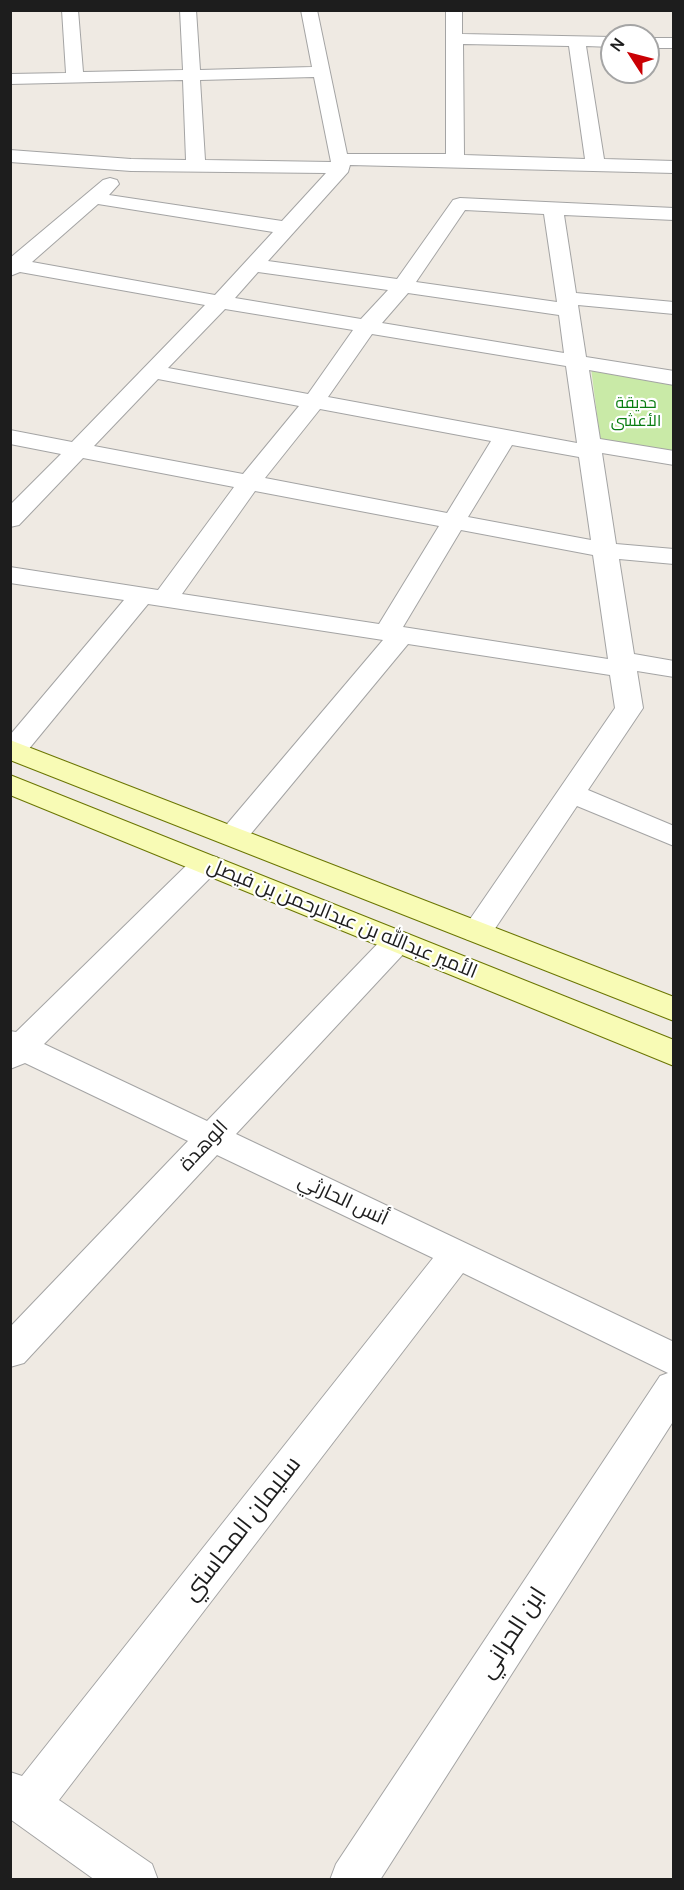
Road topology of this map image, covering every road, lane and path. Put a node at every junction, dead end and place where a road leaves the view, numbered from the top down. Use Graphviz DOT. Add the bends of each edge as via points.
graph roads {
  1 [pos="70,10"];
  2 [pos="188,10"];
  3 [pos="309,10"];
  4 [pos="454,10"];
  5 [pos="454,39"];
  6 [pos="577,42"];
  7 [pos="600,42"];
  8 [pos="321,72"];
  9 [pos="191,76"];
  10 [pos="75,77"];
  11 [pos="10,79"];
  12 [pos="10,156"];
  13 [pos="455,159"];
  14 [pos="340,163"];
  15 [pos="595,164"];
  16 [pos="131,165"];
  17 [pos="196,166"];
  18 [pos="227,166"];
  19 [pos="674,167"];
  20 [pos="210,181"];
  21 [pos="194,196"];
  22 [pos="94,198"];
  23 [pos="553,209"];
  24 [pos="177,211"];
  25 [pos="674,214"];
  26 [pos="286,228"];
  27 [pos="254,265"];
  28 [pos="13,266"];
  29 [pos="403,286"];
  30 [pos="220,302"];
  31 [pos="566,304"];
  32 [pos="674,308"];
  33 [pos="366,327"];
  34 [pos="575,362"];
  35 [pos="153,372"];
  36 [pos="674,378"];
  37 [pos="314,402"];
  38 [pos="10,437"];
  39 [pos="504,438"];
  40 [pos="588,448"];
  41 [pos="78,450"];
  42 [pos="674,458"];
  43 [pos="249,482"];
  44 [pos="10,520"];
  45 [pos="454,521"];
  46 [pos="604,550"];
  47 [pos="674,558"];
  48 [pos="10,575"];
  49 [pos="153,597"];
  50 [pos="393,634"];
  51 [pos="622,665"];
  52 [pos="674,669"];
  53 [pos="12,749"];
  54 [pos="10,784"];
  55 [pos="571,793"];
  56 [pos="233,836"];
  57 [pos="674,837"];
  58 [pos="206,864"];
  59 [pos="477,932"];
  60 [pos="397,942"];
  61 [pos="674,1010"];
  62 [pos="14,1049"];
  63 [pos="674,1054"];
  64 [pos="212,1138"];
  65 [pos="457,1254"];
  66 [pos="10,1352"];
  67 [pos="674,1360"];
  68 [pos="674,1387"];
  69 [pos="19,1798"];
  70 [pos="135,1880"];
  71 [pos="353,1880"];
  1 -- 10 [label="street"];
  2 -- 9 [label="street"];
  3 -- 8 [label="street"];
  4 -- 5 [label="street"];
  5 -- 6 [label="street"];
  5 -- 13 [label="street"];
  6 -- 7 [label="street"];
  6 -- 15 [label="street"];
  8 -- 9 [label="street"];
  8 -- 14 [label="street"];
  9 -- 10 [label="street"];
  9 -- 17 [label="street"];
  10 -- 11 [label="street"];
  12 -- 16 [label="street"];
  13 -- 14 [label="street"];
  13 -- 15 [label="street"];
  14 -- 18 [label="street"];
  14 -- 26 [label="street"];
  15 -- 19 [label="street"];
  16 -- 17 [label="street"];
  16 -- 22 [label="street"];
  17 -- 18 [label="street"];
  18 -- 20 [label="street"];
  21 -- 24 [label="street"];
  22 -- 24 [label="street"];
  22 -- 28 [label="street"];
  23 -- 25 [label="street"];
  23 -- 29 [label="street" via="460,204"];
  23 -- 31 [label="street"];
  24 -- 26 [label="street"];
  26 -- 27 [label="street"];
  27 -- 29 [label="street"];
  27 -- 30 [label="street"];
  28 -- 30 [label="street"];
  29 -- 31 [label="street"];
  29 -- 33 [label="street"];
  30 -- 33 [label="street"];
  30 -- 35 [label="street"];
  31 -- 32 [label="street"];
  31 -- 34 [label="street"];
  33 -- 34 [label="street"];
  33 -- 37 [label="street"];
  34 -- 36 [label="street"];
  34 -- 40 [label="street"];
  35 -- 37 [label="street"];
  35 -- 41 [label="street"];
  37 -- 39 [label="street"];
  37 -- 43 [label="street"];
  38 -- 41 [label="street"];
  39 -- 40 [label="street"];
  39 -- 45 [label="street"];
  40 -- 42 [label="street"];
  40 -- 46 [label="street"];
  41 -- 43 [label="street"];
  41 -- 44 [label="street"];
  43 -- 45 [label="street"];
  43 -- 49 [label="street"];
  45 -- 46 [label="street"];
  45 -- 50 [label="street"];
  46 -- 47 [label="street"];
  46 -- 51 [label="street"];
  48 -- 49 [label="street"];
  49 -- 50 [label="street"];
  49 -- 53 [label="street"];
  50 -- 51 [label="street"];
  50 -- 56 [label="street"];
  51 -- 52 [label="street"];
  51 -- 55 [label="street" via="629,708"];
  53 -- 56 [label="main road, الأمير عبدالله بن عبدالرحمن بن فيصل"];
  54 -- 58 [label="main road, الأمير عبدالله بن عبدالرحمن بن فيصل"];
  55 -- 57 [label="street"];
  55 -- 59 [label="street"];
  56 -- 59 [label="main road, الأمير عبدالله بن عبدالرحمن بن فيصل"];
  58 -- 60 [label="main road, الأمير عبدالله بن عبدالرحمن بن فيصل"];
  58 -- 62 [label="street"];
  59 -- 61 [label="main road, الأمير عبدالله بن عبدالرحمن بن فيصل"];
  60 -- 63 [label="main road, الأمير عبدالله بن عبدالرحمن بن فيصل"];
  60 -- 64 [label="street, الوهدة"];
  62 -- 64 [label="street, أنس الحارثي"];
  64 -- 65 [label="street, أنس الحارثي"];
  64 -- 66 [label="street, الوهدة"];
  65 -- 67 [label="street, أنس الحارثي"];
  65 -- 69 [label="street, سليمان المحاسني"];
  68 -- 71 [label="street, ابن الحراني"];
  69 -- 70 [label="street"];
}
